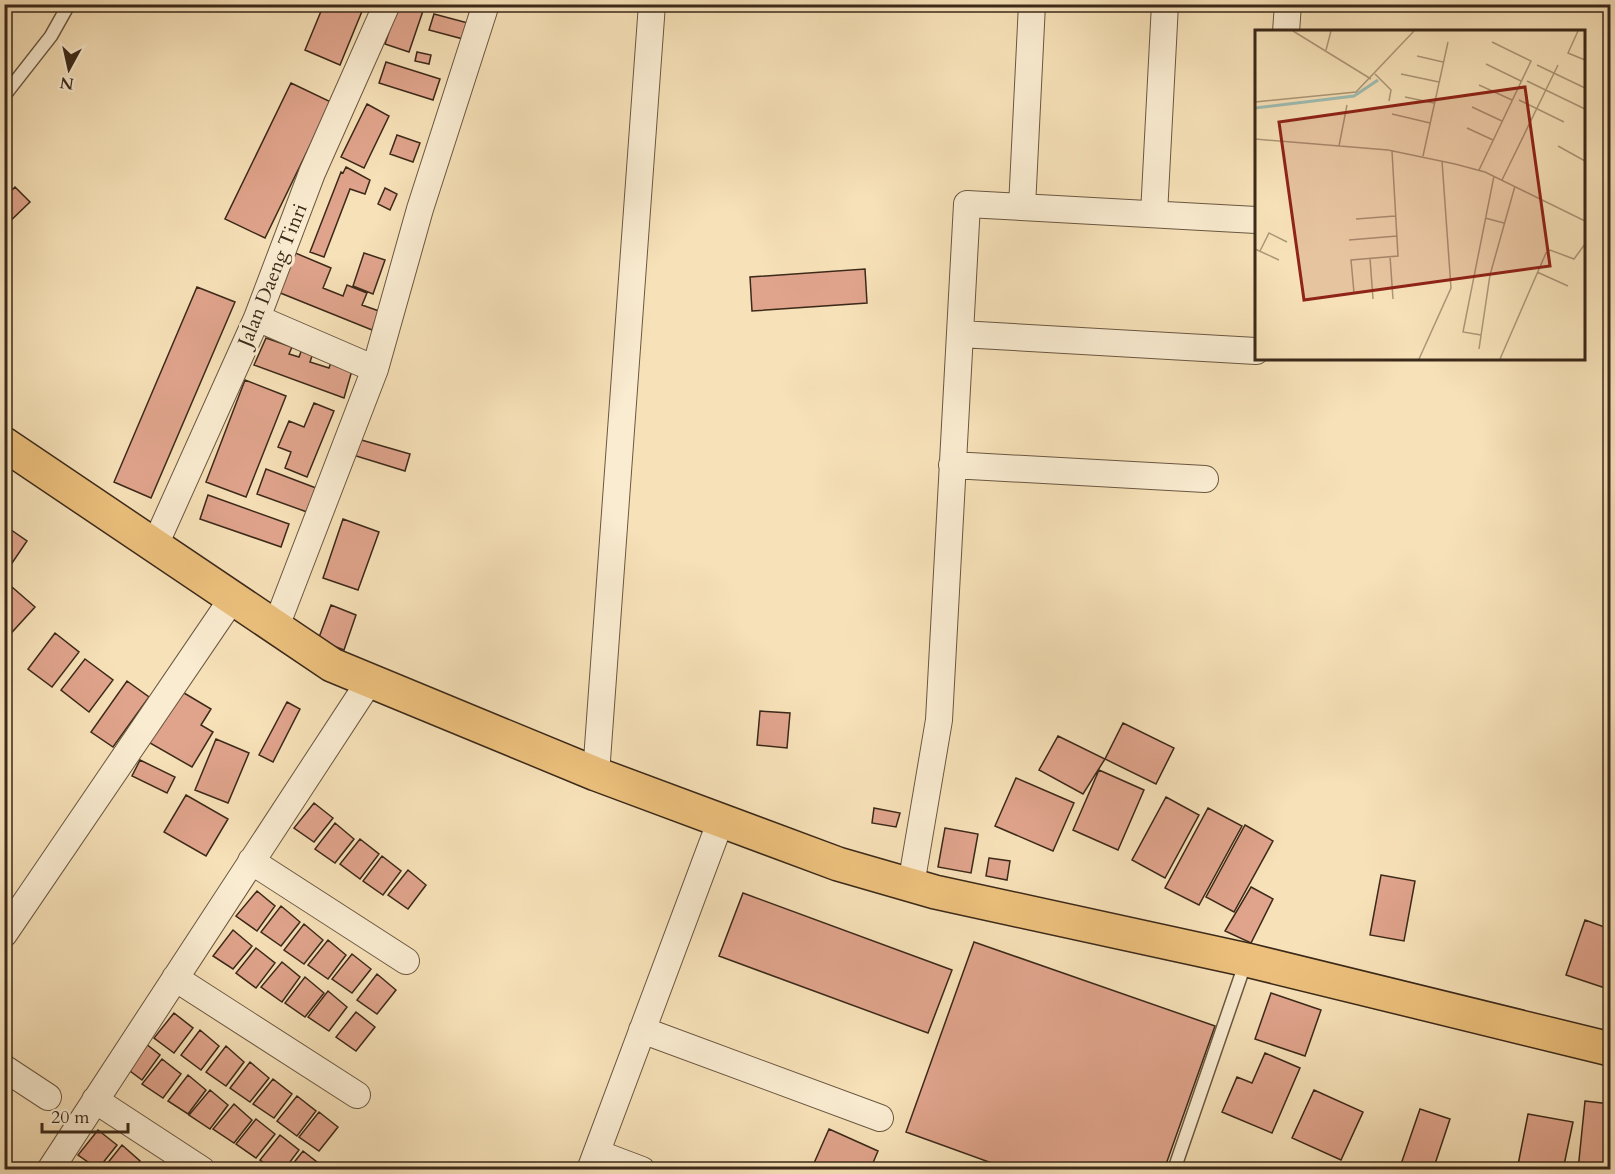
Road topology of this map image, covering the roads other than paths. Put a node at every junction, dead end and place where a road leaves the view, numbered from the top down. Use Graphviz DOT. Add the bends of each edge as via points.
graph roads {
  1 [pos="69,4"];
  2 [pos="387,4"];
  3 [pos="652,4"];
  4 [pos="1032,4"];
  5 [pos="1165,4"];
  6 [pos="1288,4"];
  7 [pos="482,6"];
  8 [pos="1286,30"];
  9 [pos="4,96"];
  10 [pos="1022,207"];
  11 [pos="1154,214"];
  12 [pos="1255,220"];
  13 [pos="257,318"];
  14 [pos="960,334"];
  15 [pos="1255,351"];
  16 [pos="375,369"];
  17 [pos="4,444"];
  18 [pos="952,465"];
  19 [pos="1205,478"];
  20 [pos="155,545"];
  21 [pos="232,600"];
  22 [pos="275,629"];
  23 [pos="369,682"];
  24 [pos="596,774"];
  25 [pos="721,820"];
  26 [pos="251,861"];
  27 [pos="911,885"];
  28 [pos="4,934"];
  29 [pos="1247,960"];
  30 [pos="406,961"];
  31 [pos="175,978"];
  32 [pos="642,1030"];
  33 [pos="1611,1049"];
  34 [pos="4,1068"];
  35 [pos="357,1095"];
  36 [pos="48,1097"];
  37 [pos="95,1100"];
  38 [pos="880,1118"];
  39 [pos="594,1161"];
  40 [pos="50,1170"];
  41 [pos="202,1170"];
  42 [pos="642,1170"];
  43 [pos="1174,1170"];
  1 -- 9 [label="lane" via="51,36"];
  2 -- 13 [label="street, Jalan Daeng Tinri" via="312,173"];
  3 -- 24 [label="street"];
  4 -- 10 [label="street"];
  5 -- 11 [label="street"];
  6 -- 8 [label="street"];
  7 -- 16 [label="street"];
  10 -- 11 [label="street"];
  10 -- 14 [label="street" via="967,204"];
  11 -- 12 [label="street"];
  13 -- 16 [label="street"];
  13 -- 20 [label="street, Jalan Daeng Tinri"];
  14 -- 15 [label="street"];
  14 -- 18 [label="street"];
  16 -- 22 [label="street"];
  17 -- 20 [label="main road"];
  18 -- 19 [label="street"];
  18 -- 27 [label="street" via="939,720"];
  20 -- 21 [label="main road"];
  21 -- 22 [label="main road"];
  21 -- 28 [label="street"];
  22 -- 23 [label="main road" via="332,665"];
  23 -- 24 [label="main road"];
  23 -- 26 [label="street"];
  24 -- 25 [label="main road"];
  25 -- 27 [label="main road" via="838,864"];
  25 -- 32 [label="street"];
  26 -- 30 [label="street"];
  26 -- 31 [label="street"];
  27 -- 29 [label="main road"];
  29 -- 33 [label="main road"];
  29 -- 43 [label="lane"];
  31 -- 35 [label="street"];
  31 -- 37 [label="street"];
  32 -- 38 [label="street"];
  32 -- 39 [label="street"];
  34 -- 36 [label="street"];
  37 -- 40 [label="street"];
  37 -- 41 [label="street"];
  39 -- 42 [label="street"];
}
